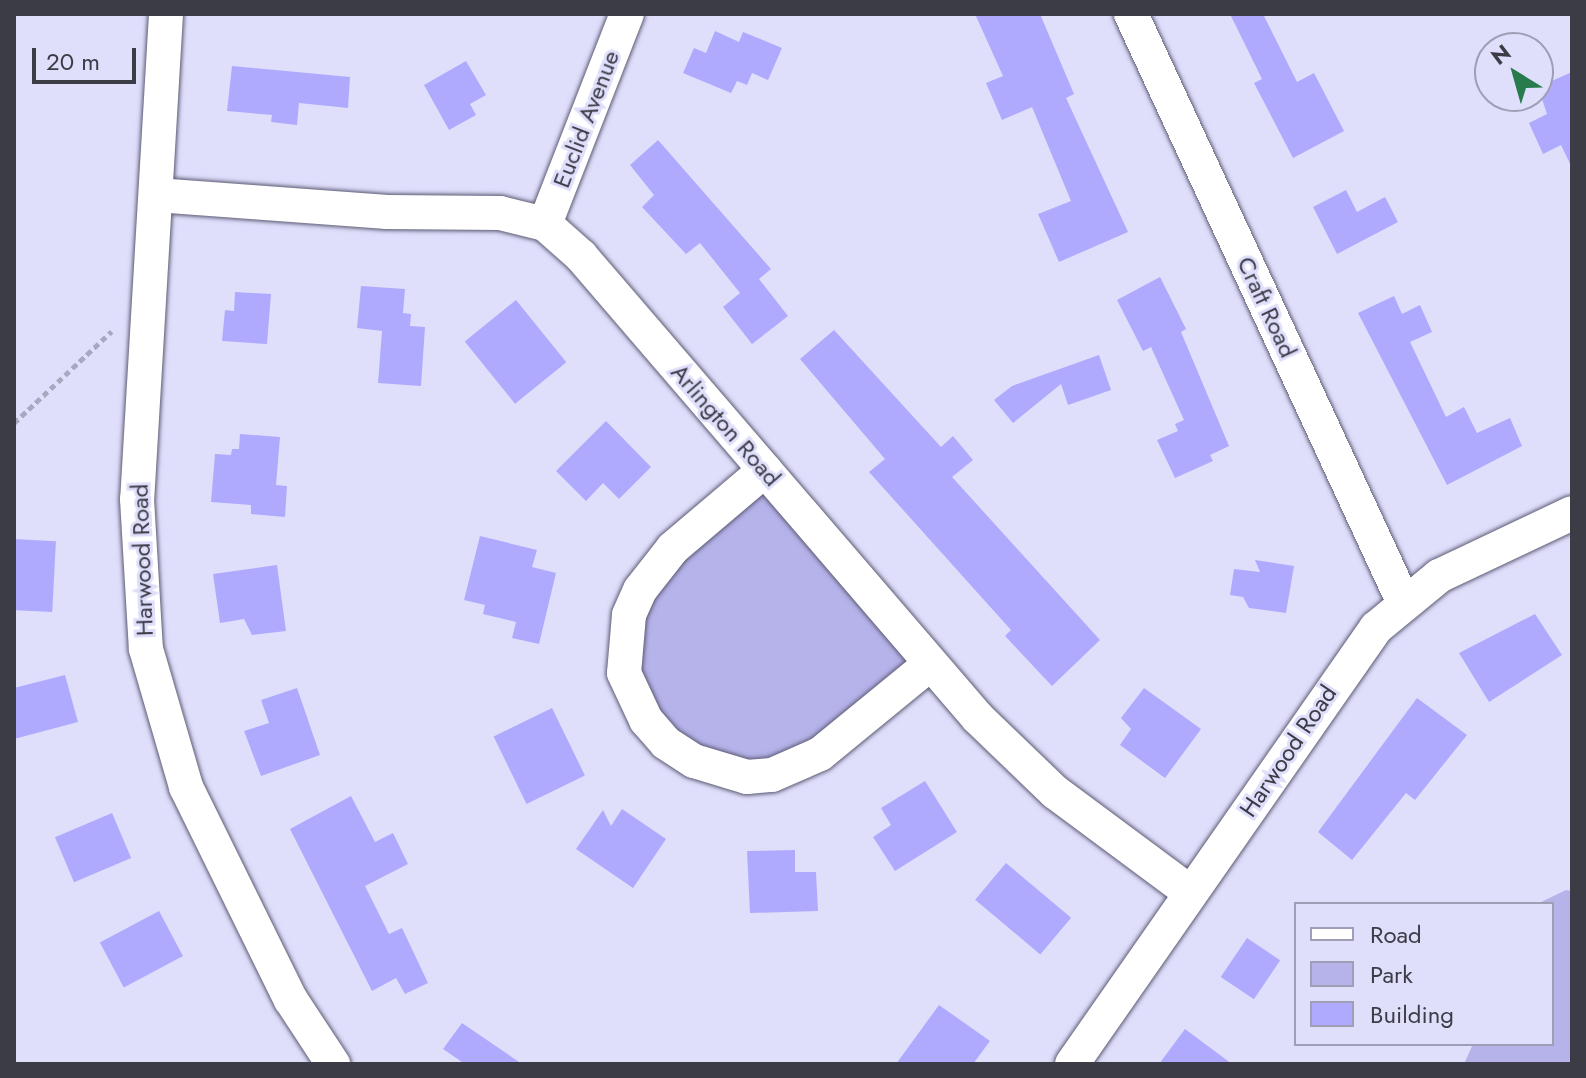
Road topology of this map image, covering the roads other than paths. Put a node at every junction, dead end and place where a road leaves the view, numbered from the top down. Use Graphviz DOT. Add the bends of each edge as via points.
graph roads {
  1 [pos="166,14"];
  2 [pos="627,14"];
  3 [pos="1131,14"];
  4 [pos="156,195"];
  5 [pos="545,224"];
  6 [pos="765,470"];
  7 [pos="1572,513"];
  8 [pos="1403,601"];
  9 [pos="930,664"];
  10 [pos="1191,893"];
  11 [pos="333,1064"];
  12 [pos="1072,1064"];
  1 -- 4 [label="street, Harwood Road"];
  2 -- 5 [label="street, Euclid Avenue"];
  3 -- 8 [label="street, Craft Road"];
  4 -- 5 [label="street, Arlington Road" via="387,212 500,213"];
  4 -- 11 [label="street, Harwood Road" via="137,551 155,694 168,740 207,830 291,1000"];
  5 -- 6 [label="street, Arlington Road" via="581,256"];
  6 -- 9 [label="street, Arlington Road"];
  6 -- 9 [label="street" via="673,548 640,590 629,615 624,673 646,720 666,743 694,761 734,774 772,775 820,754"];
  7 -- 8 [label="street, Harwood Road" via="1439,576"];
  8 -- 10 [label="street, Harwood Road" via="1350,661"];
  9 -- 10 [label="street, Arlington Road" via="1055,792"];
  10 -- 12 [label="street, Harwood Road"];
}
